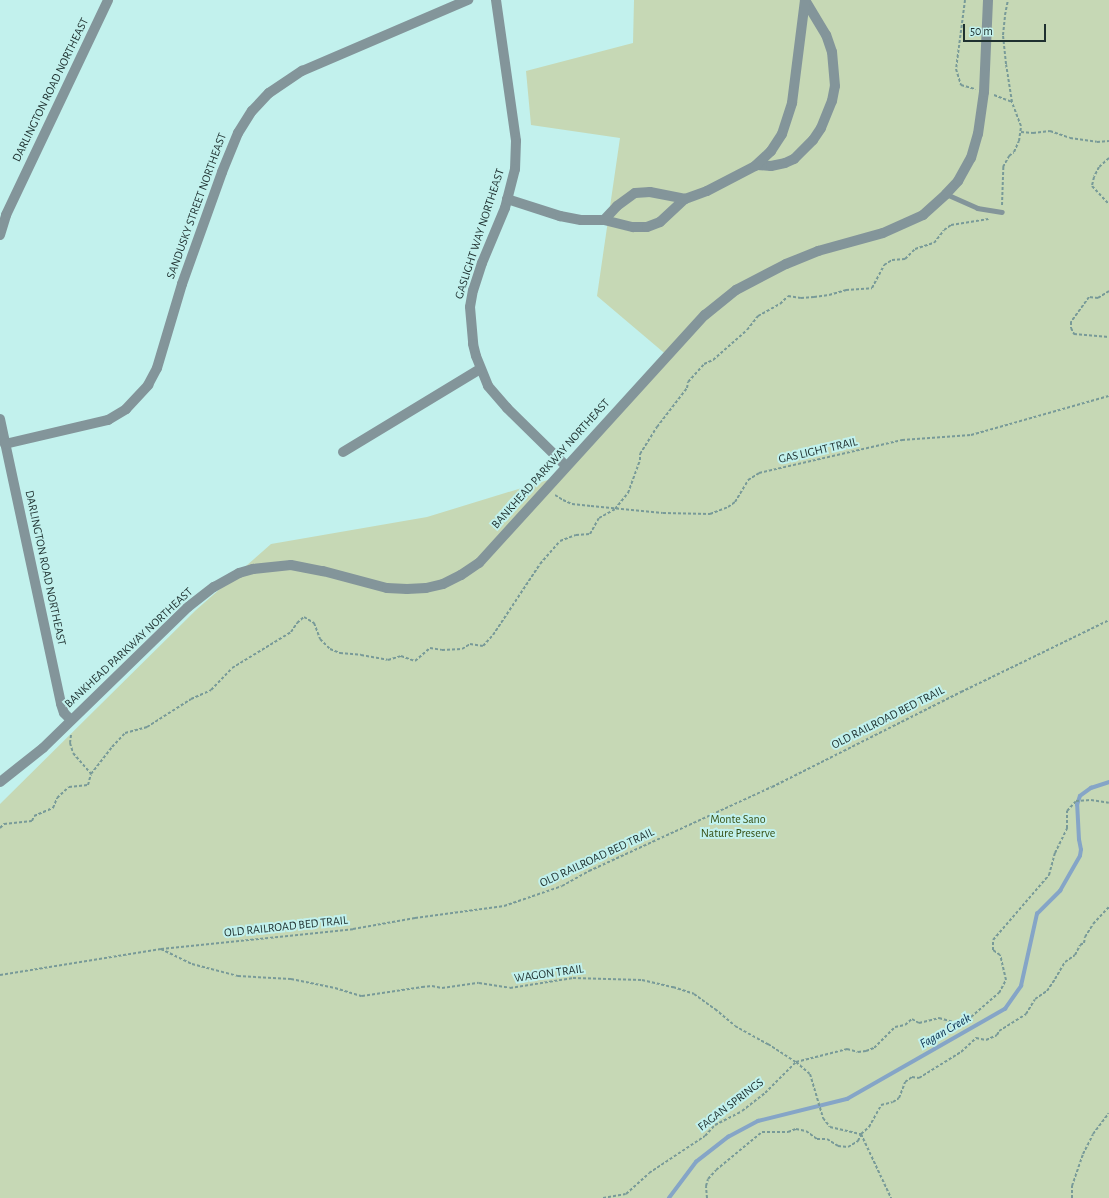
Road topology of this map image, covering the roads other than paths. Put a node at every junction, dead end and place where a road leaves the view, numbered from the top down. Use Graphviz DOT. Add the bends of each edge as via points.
graph roads {
  1 [pos="108,0"];
  2 [pos="468,0"];
  3 [pos="496,0"];
  4 [pos="805,0"];
  5 [pos="988,0"];
  6 [pos="757,165"];
  7 [pos="946,194"];
  8 [pos="507,198"];
  9 [pos="685,199"];
  10 [pos="1002,212"];
  11 [pos="604,220"];
  12 [pos="0,235"];
  13 [pos="480,369"];
  14 [pos="0,419"];
  15 [pos="5,444"];
  16 [pos="343,452"];
  17 [pos="566,466"];
  18 [pos="69,723"];
  19 [pos="0,782"];
  1 -- 12 [label="street, DARLINGTON ROAD NORTHEAST" via="6,215"];
  2 -- 15 [label="street, SANDUSKY STREET NORTHEAST" via="302,71 269,92 252,111 238,133 182,284 157,368 148,385 126,409 108,420"];
  3 -- 8 [label="street, GASLIGHT WAY NORTHEAST" via="516,141 515,169"];
  4 -- 6 [label="street" via="792,103 782,134 771,151"];
  4 -- 6 [label="street" via="826,35 832,52 832,101 817,134 794,159 771,166"];
  5 -- 7 [label="street, BANKHEAD PARKWAY NORTHEAST" via="984,92 978,134 971,158 958,181"];
  6 -- 9 [label="street" via="735,178"];
  7 -- 10 [label="lane" via="977,208"];
  7 -- 17 [label="street, BANKHEAD PARKWAY NORTHEAST" via="923,215 903,226 818,251 786,264 736,290 705,315"];
  8 -- 11 [label="street" via="560,216 581,220"];
  8 -- 13 [label="street, GASLIGHT WAY NORTHEAST" via="482,263 470,307 473,344"];
  9 -- 11 [label="street" via="660,222 647,226 633,227"];
  9 -- 11 [label="street" via="650,192 636,193 617,206"];
  13 -- 16 [label="street"];
  13 -- 17 [label="street, GASLIGHT WAY NORTHEAST" via="488,386 506,408"];
  14 -- 15 [label="street, DARLINGTON ROAD NORTHEAST"];
  15 -- 18 [label="street, DARLINGTON ROAD NORTHEAST" via="61,704"];
  17 -- 18 [label="street, BANKHEAD PARKWAY NORTHEAST" via="479,563 443,584 426,588 387,588 323,570 291,565 239,573 214,587 188,608"];
  18 -- 19 [label="street, BANKHEAD PARKWAY NORTHEAST" via="43,748"];
}
